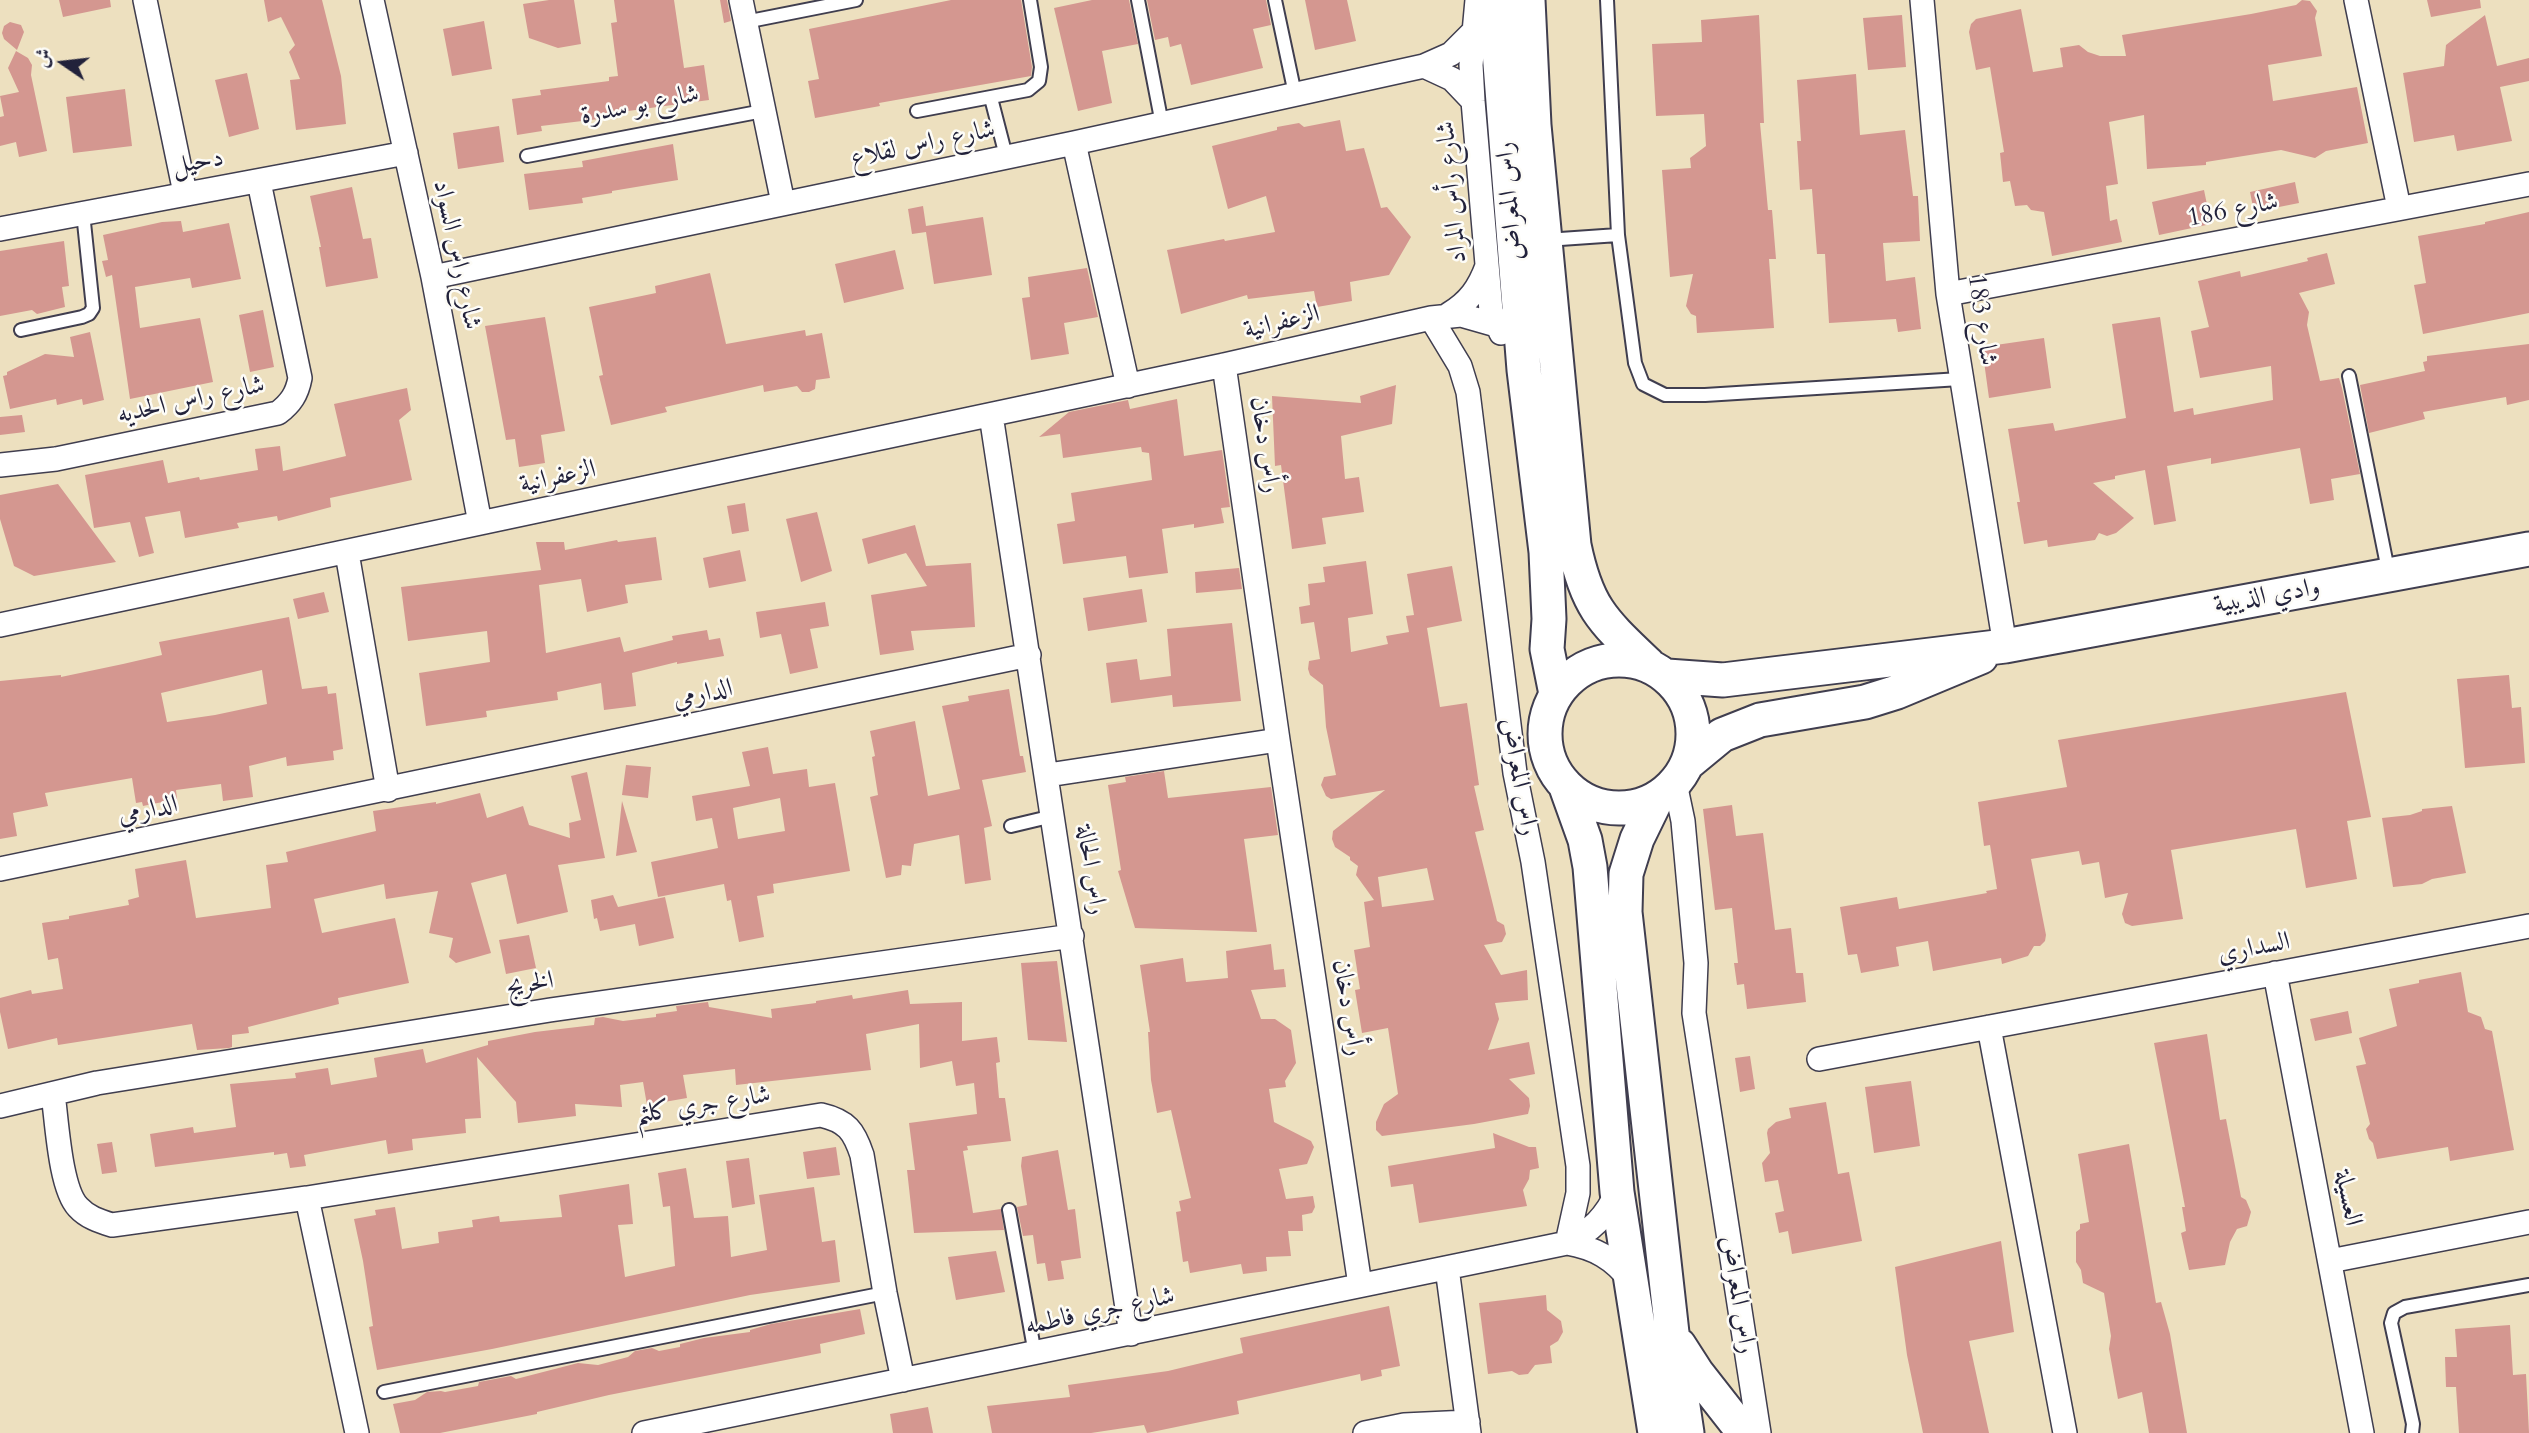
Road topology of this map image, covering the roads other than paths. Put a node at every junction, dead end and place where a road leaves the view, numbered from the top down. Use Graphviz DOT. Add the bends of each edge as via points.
graph roads {
  1 [pos="145,0"];
  2 [pos="372,0"];
  3 [pos="856,0"];
  4 [pos="1030,0"];
  5 [pos="1138,0"];
  6 [pos="1275,0"];
  7 [pos="1477,0"];
  8 [pos="1495,0"];
  9 [pos="1528,0"];
  10 [pos="1607,0"];
  11 [pos="1922,0"];
  12 [pos="2356,0"];
  13 [pos="743,11"];
  14 [pos="1474,31"];
  15 [pos="1424,66"];
  16 [pos="1295,94"];
  17 [pos="991,98"];
  18 [pos="1473,102"];
  19 [pos="763,111"];
  20 [pos="918,111"];
  21 [pos="1162,124"];
  22 [pos="1074,143"];
  23 [pos="406,153"];
  24 [pos="527,156"];
  25 [pos="1006,156"];
  26 [pos="258,181"];
  27 [pos="2529,184"];
  28 [pos="185,193"];
  29 [pos="783,203"];
  30 [pos="2399,208"];
  31 [pos="83,213"];
  32 [pos="0,229"];
  33 [pos="1618,234"];
  34 [pos="1546,240"];
  35 [pos="1487,265"];
  36 [pos="433,277"];
  37 [pos="1948,294"];
  38 [pos="1440,316"];
  39 [pos="1496,325"];
  40 [pos="21,330"];
  41 [pos="1224,365"];
  42 [pos="1524,370"];
  43 [pos="2349,376"];
  44 [pos="1960,379"];
  45 [pos="1128,386"];
  46 [pos="991,415"];
  47 [pos="0,465"];
  48 [pos="480,523"];
  49 [pos="2529,549"];
  50 [pos="347,553"];
  51 [pos="2389,575"];
  52 [pos="0,625"];
  53 [pos="2005,646"];
  54 [pos="1029,655"];
  55 [pos="1658,670"];
  56 [pos="1556,694"];
  57 [pos="1278,740"];
  58 [pos="1048,775"];
  59 [pos="1674,782"];
  60 [pos="1566,787"];
  61 [pos="388,790"];
  62 [pos="1053,816"];
  63 [pos="1011,826"];
  64 [pos="0,869"];
  65 [pos="2529,926"];
  66 [pos="1072,936"];
  67 [pos="2275,973"];
  68 [pos="1989,1027"];
  69 [pos="1819,1059"];
  70 [pos="54,1094"];
  71 [pos="0,1105"];
  72 [pos="1617,1192"];
  73 [pos="307,1198"];
  74 [pos="1009,1210"];
  75 [pos="2529,1222"];
  76 [pos="1567,1243"];
  77 [pos="2330,1261"];
  78 [pos="1447,1268"];
  79 [pos="1631,1281"];
  80 [pos="1360,1285"];
  81 [pos="2529,1285"];
  82 [pos="885,1293"];
  83 [pos="1672,1333"];
  84 [pos="1131,1334"];
  85 [pos="1035,1354"];
  86 [pos="903,1380"];
  87 [pos="384,1392"];
  88 [pos="1468,1427"];
  89 [pos="696,1428"];
  90 [pos="357,1433"];
  91 [pos="643,1433"];
  92 [pos="1364,1433"];
  93 [pos="1655,1433"];
  94 [pos="1688,1433"];
  95 [pos="1744,1433"];
  96 [pos="1759,1433"];
  97 [pos="2065,1433"];
  98 [pos="2362,1433"];
  99 [pos="2412,1433"];
  1 -- 28 [label="street"];
  2 -- 23 [label="street, شارع راس السواد"];
  3 -- 13 [label="lane"];
  4 -- 17 [label="lane" via="1041,67 1039,81 1028,90"];
  5 -- 21 [label="lane"];
  6 -- 16 [label="lane"];
  7 -- 14 [label="street, شارع رأس المراد"];
  8 -- 42 [label="street, راس المعراض"];
  9 -- 34 [label="street, راس المعراض"];
  10 -- 33 [label="lane"];
  11 -- 37 [label="street, شارع 183"];
  12 -- 30 [label="street"];
  13 -- 19 [label="street"];
  14 -- 15 [label="street, شارع راس لقلاع" via="1451,54"];
  14 -- 18 [label="street, شارع رأس المراد"];
  15 -- 16 [label="street, شارع راس لقلاع"];
  15 -- 18 [label="street" via="1452,79"];
  16 -- 21 [label="street, شارع راس لقلاع"];
  17 -- 20 [label="lane"];
  17 -- 25 [label="lane"];
  18 -- 35 [label="street, شارع رأس المراد"];
  19 -- 24 [label="lane, شارع بو سدرة"];
  19 -- 29 [label="street"];
  21 -- 22 [label="street, شارع راس لقلاع"];
  22 -- 25 [label="street, شارع راس لقلاع"];
  22 -- 45 [label="street"];
  23 -- 26 [label="street, دحيل"];
  23 -- 36 [label="street, شارع راس السواد"];
  25 -- 29 [label="street, شارع راس لقلاع"];
  26 -- 28 [label="street, دحيل"];
  26 -- 47 [label="street, شارع راس الحديه" via="300,378 289,404 278,413 56,459"];
  27 -- 30 [label="street, شارع 186"];
  28 -- 31 [label="street, دحيل"];
  29 -- 36 [label="street, شارع راس لقلاع"];
  30 -- 37 [label="street, شارع 186"];
  31 -- 32 [label="street, دحيل"];
  31 -- 40 [label="lane" via="93,308 82,317"];
  33 -- 34 [label="lane"];
  33 -- 44 [label="lane" via="1635,363 1643,384 1665,395"];
  34 -- 55 [label="street, راس المعراض" via="1580,576 1605,624"];
  35 -- 38 [label="street, الزعفرانية" via="1474,294 1462,306"];
  35 -- 39 [label="street, شارع رأس المراد"];
  36 -- 48 [label="street, شارع راس السواد"];
  37 -- 44 [label="street, شارع 183"];
  38 -- 39 [label="street, الزعفرانية" via="1473,317"];
  38 -- 41 [label="street, الزعفرانية"];
  38 -- 76 [label="street, راس المعراض" via="1468,391 1514,773 1533,862 1578,1166 1578,1193"];
  39 -- 42 [label="street, شارع رأس المراد"];
  41 -- 45 [label="street, الزعفرانية"];
  41 -- 57 [label="street, رأس دخان"];
  42 -- 56 [label="street, راس المعراض" via="1546,552 1547,649"];
  43 -- 51 [label="lane"];
  44 -- 53 [label="street, شارع 183"];
  45 -- 46 [label="street, الزعفرانية"];
  46 -- 48 [label="street, الزعفرانية"];
  46 -- 54 [label="street, راس الحالة"];
  48 -- 50 [label="street, الزعفرانية"];
  49 -- 51 [label="street, وادي الذيبية"];
  50 -- 52 [label="street, الزعفرانية"];
  50 -- 61 [label="street"];
  51 -- 53 [label="street, وادي الذيبية"];
  53 -- 55 [label="street, وادي الذيبية" via="1723,680"];
  53 -- 59 [label="street, وادي الذيبية" via="1898,692 1760,720 1722,735"];
  54 -- 58 [label="street, راس الحالة"];
  54 -- 61 [label="street, الدارمي"];
  55 -- 56 [label="street" via="1627,659 1606,660 1586,666"];
  55 -- 59 [label="street" via="1683,694 1692,716 1694,740"];
  56 -- 60 [label="street" via="1546,718 1545,742 1551,766"];
  57 -- 58 [label="street"];
  57 -- 80 [label="street, رأس دخان"];
  58 -- 62 [label="street, راس الحالة"];
  59 -- 60 [label="street" via="1634,807 1609,808 1586,801"];
  59 -- 83 [label="street" via="1637,839 1626,874 1625,912"];
  59 -- 96 [label="street, راس المعراض" via="1683,821 1696,963 1694,1013"];
  60 -- 72 [label="street, راس المعراض" via="1590,867"];
  61 -- 64 [label="street, الدارمي"];
  62 -- 63 [label="lane"];
  62 -- 66 [label="street, راس الحالة"];
  65 -- 67 [label="street, السداري"];
  66 -- 70 [label="street, الخريج" via="550,1010 97,1083"];
  66 -- 84 [label="street, راس الحالة"];
  67 -- 68 [label="street, السداري"];
  67 -- 77 [label="street, العسيلة"];
  68 -- 69 [label="street, السداري"];
  68 -- 97 [label="street"];
  70 -- 71 [label="street, الخريج"];
  70 -- 73 [label="street, شارع جري كلثم" via="66,1186 76,1206 91,1218 112,1226"];
  72 -- 76 [label="street, شارع جري فاطمه" via="1598,1223"];
  72 -- 79 [label="street, راس المعراض"];
  73 -- 82 [label="street, شارع جري كلثم" via="821,1115 846,1125 856,1138"];
  73 -- 90 [label="street"];
  74 -- 85 [label="lane"];
  75 -- 77 [label="street"];
  76 -- 78 [label="street, شارع جري فاطمه"];
  76 -- 79 [label="street, شارع جري فاطمه" via="1604,1254"];
  77 -- 98 [label="street, العسيلة"];
  78 -- 80 [label="street, شارع جري فاطمه"];
  78 -- 88 [label="street"];
  79 -- 93 [label="street, راس المعراض"];
  80 -- 84 [label="street, شارع جري فاطمه"];
  81 -- 99 [label="lane" via="2405,1307 2394,1313"];
  82 -- 86 [label="street, شارع جري كلثم"];
  82 -- 87 [label="lane"];
  83 -- 94 [label="street"];
  83 -- 95 [label="street"];
  84 -- 85 [label="street, شارع جري فاطمه"];
  85 -- 86 [label="street, شارع جري فاطمه"];
  86 -- 89 [label="street, شارع جري فاطمه"];
  88 -- 92 [label="street" via="1404,1425"];
  89 -- 91 [label="street, شارع جري فاطمه"];
}
